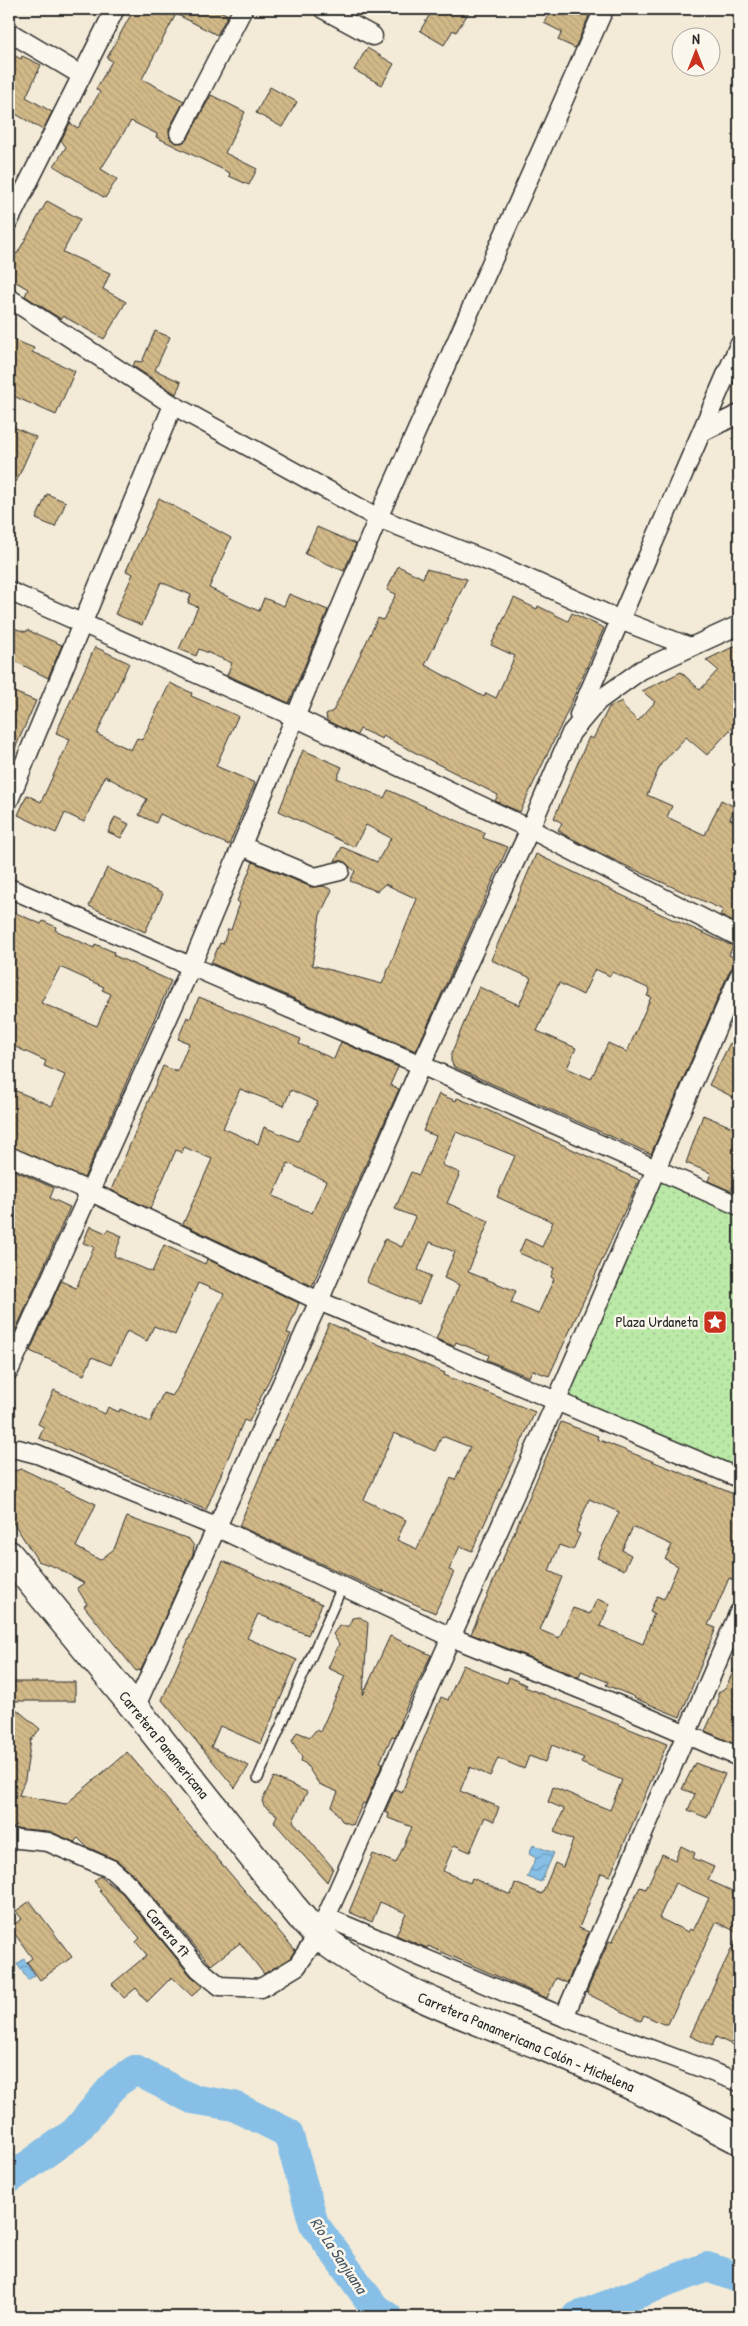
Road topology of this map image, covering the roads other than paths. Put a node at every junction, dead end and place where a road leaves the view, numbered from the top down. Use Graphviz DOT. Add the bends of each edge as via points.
graph roads {
  1 [pos="115,9"];
  2 [pos="244,9"];
  3 [pos="322,9"];
  4 [pos="604,9"];
  5 [pos="9,32"];
  6 [pos="373,36"];
  7 [pos="81,75"];
  8 [pos="179,133"];
  9 [pos="9,221"];
  10 [pos="9,298"];
  11 [pos="739,345"];
  12 [pos="173,405"];
  13 [pos="739,414"];
  14 [pos="702,432"];
  15 [pos="378,518"];
  16 [pos="9,591"];
  17 [pos="620,620"];
  18 [pos="83,623"];
  19 [pos="739,625"];
  20 [pos="690,647"];
  21 [pos="297,718"];
  22 [pos="571,733"];
  23 [pos="9,800"];
  24 [pos="530,829"];
  25 [pos="242,846"];
  26 [pos="340,872"];
  27 [pos="9,888"];
  28 [pos="739,937"];
  29 [pos="191,967"];
  30 [pos="739,976"];
  31 [pos="421,1065"];
  32 [pos="9,1156"];
  33 [pos="656,1168"];
  34 [pos="91,1192"];
  35 [pos="739,1206"];
  36 [pos="319,1301"];
  37 [pos="9,1371"];
  38 [pos="556,1402"];
  39 [pos="9,1450"];
  40 [pos="739,1478"];
  41 [pos="216,1527"];
  42 [pos="9,1555"];
  43 [pos="342,1587"];
  44 [pos="739,1612"];
  45 [pos="451,1637"];
  46 [pos="135,1708"];
  47 [pos="686,1735"];
  48 [pos="739,1757"];
  49 [pos="258,1778"];
  50 [pos="9,1838"];
  51 [pos="318,1935"];
  52 [pos="564,2017"];
  53 [pos="739,2082"];
  54 [pos="739,2140"];
  1 -- 7 [label="street"];
  2 -- 8 [label="street"];
  3 -- 6 [label="street"];
  4 -- 15 [label="street"];
  5 -- 7 [label="street"];
  7 -- 9 [label="street"];
  10 -- 12 [label="street"];
  11 -- 14 [label="street"];
  12 -- 15 [label="street"];
  12 -- 18 [label="street"];
  13 -- 14 [label="street"];
  14 -- 17 [label="street"];
  15 -- 17 [label="street" via="498,565"];
  15 -- 21 [label="street"];
  16 -- 18 [label="street"];
  17 -- 20 [label="street"];
  17 -- 22 [label="street"];
  18 -- 21 [label="street"];
  18 -- 23 [label="street"];
  19 -- 20 [label="street"];
  20 -- 22 [label="street" via="641,670 598,701"];
  21 -- 24 [label="street"];
  21 -- 25 [label="street"];
  22 -- 24 [label="street"];
  24 -- 28 [label="street"];
  24 -- 31 [label="street"];
  25 -- 26 [label="street" via="315,877"];
  25 -- 29 [label="street"];
  27 -- 29 [label="street"];
  29 -- 31 [label="street"];
  29 -- 34 [label="street"];
  30 -- 33 [label="street"];
  31 -- 33 [label="street"];
  31 -- 36 [label="street"];
  32 -- 34 [label="street"];
  33 -- 35 [label="street"];
  33 -- 38 [label="street"];
  34 -- 36 [label="street"];
  34 -- 37 [label="street"];
  36 -- 38 [label="street"];
  36 -- 41 [label="street"];
  38 -- 40 [label="street"];
  38 -- 45 [label="street"];
  39 -- 41 [label="street" via="37,1454"];
  41 -- 43 [label="street"];
  41 -- 46 [label="street"];
  42 -- 46 [label="main road, Carretera Panamericana"];
  43 -- 45 [label="street"];
  43 -- 49 [label="lane"];
  44 -- 47 [label="street"];
  45 -- 47 [label="street"];
  45 -- 51 [label="street"];
  46 -- 51 [label="main road, Carretera Panamericana" via="291,1906"];
  47 -- 48 [label="street"];
  47 -- 52 [label="street"];
  50 -- 51 [label="street, Carrera 17" via="48,1842 111,1868 130,1886 199,1969 220,1986 262,1988 297,1966"];
  51 -- 52 [label="street" via="335,1921"];
  51 -- 54 [label="main road, Carretera Panamericana Colón - Michelena" via="399,1987 541,2046 695,2116"];
  52 -- 53 [label="street"];
}
